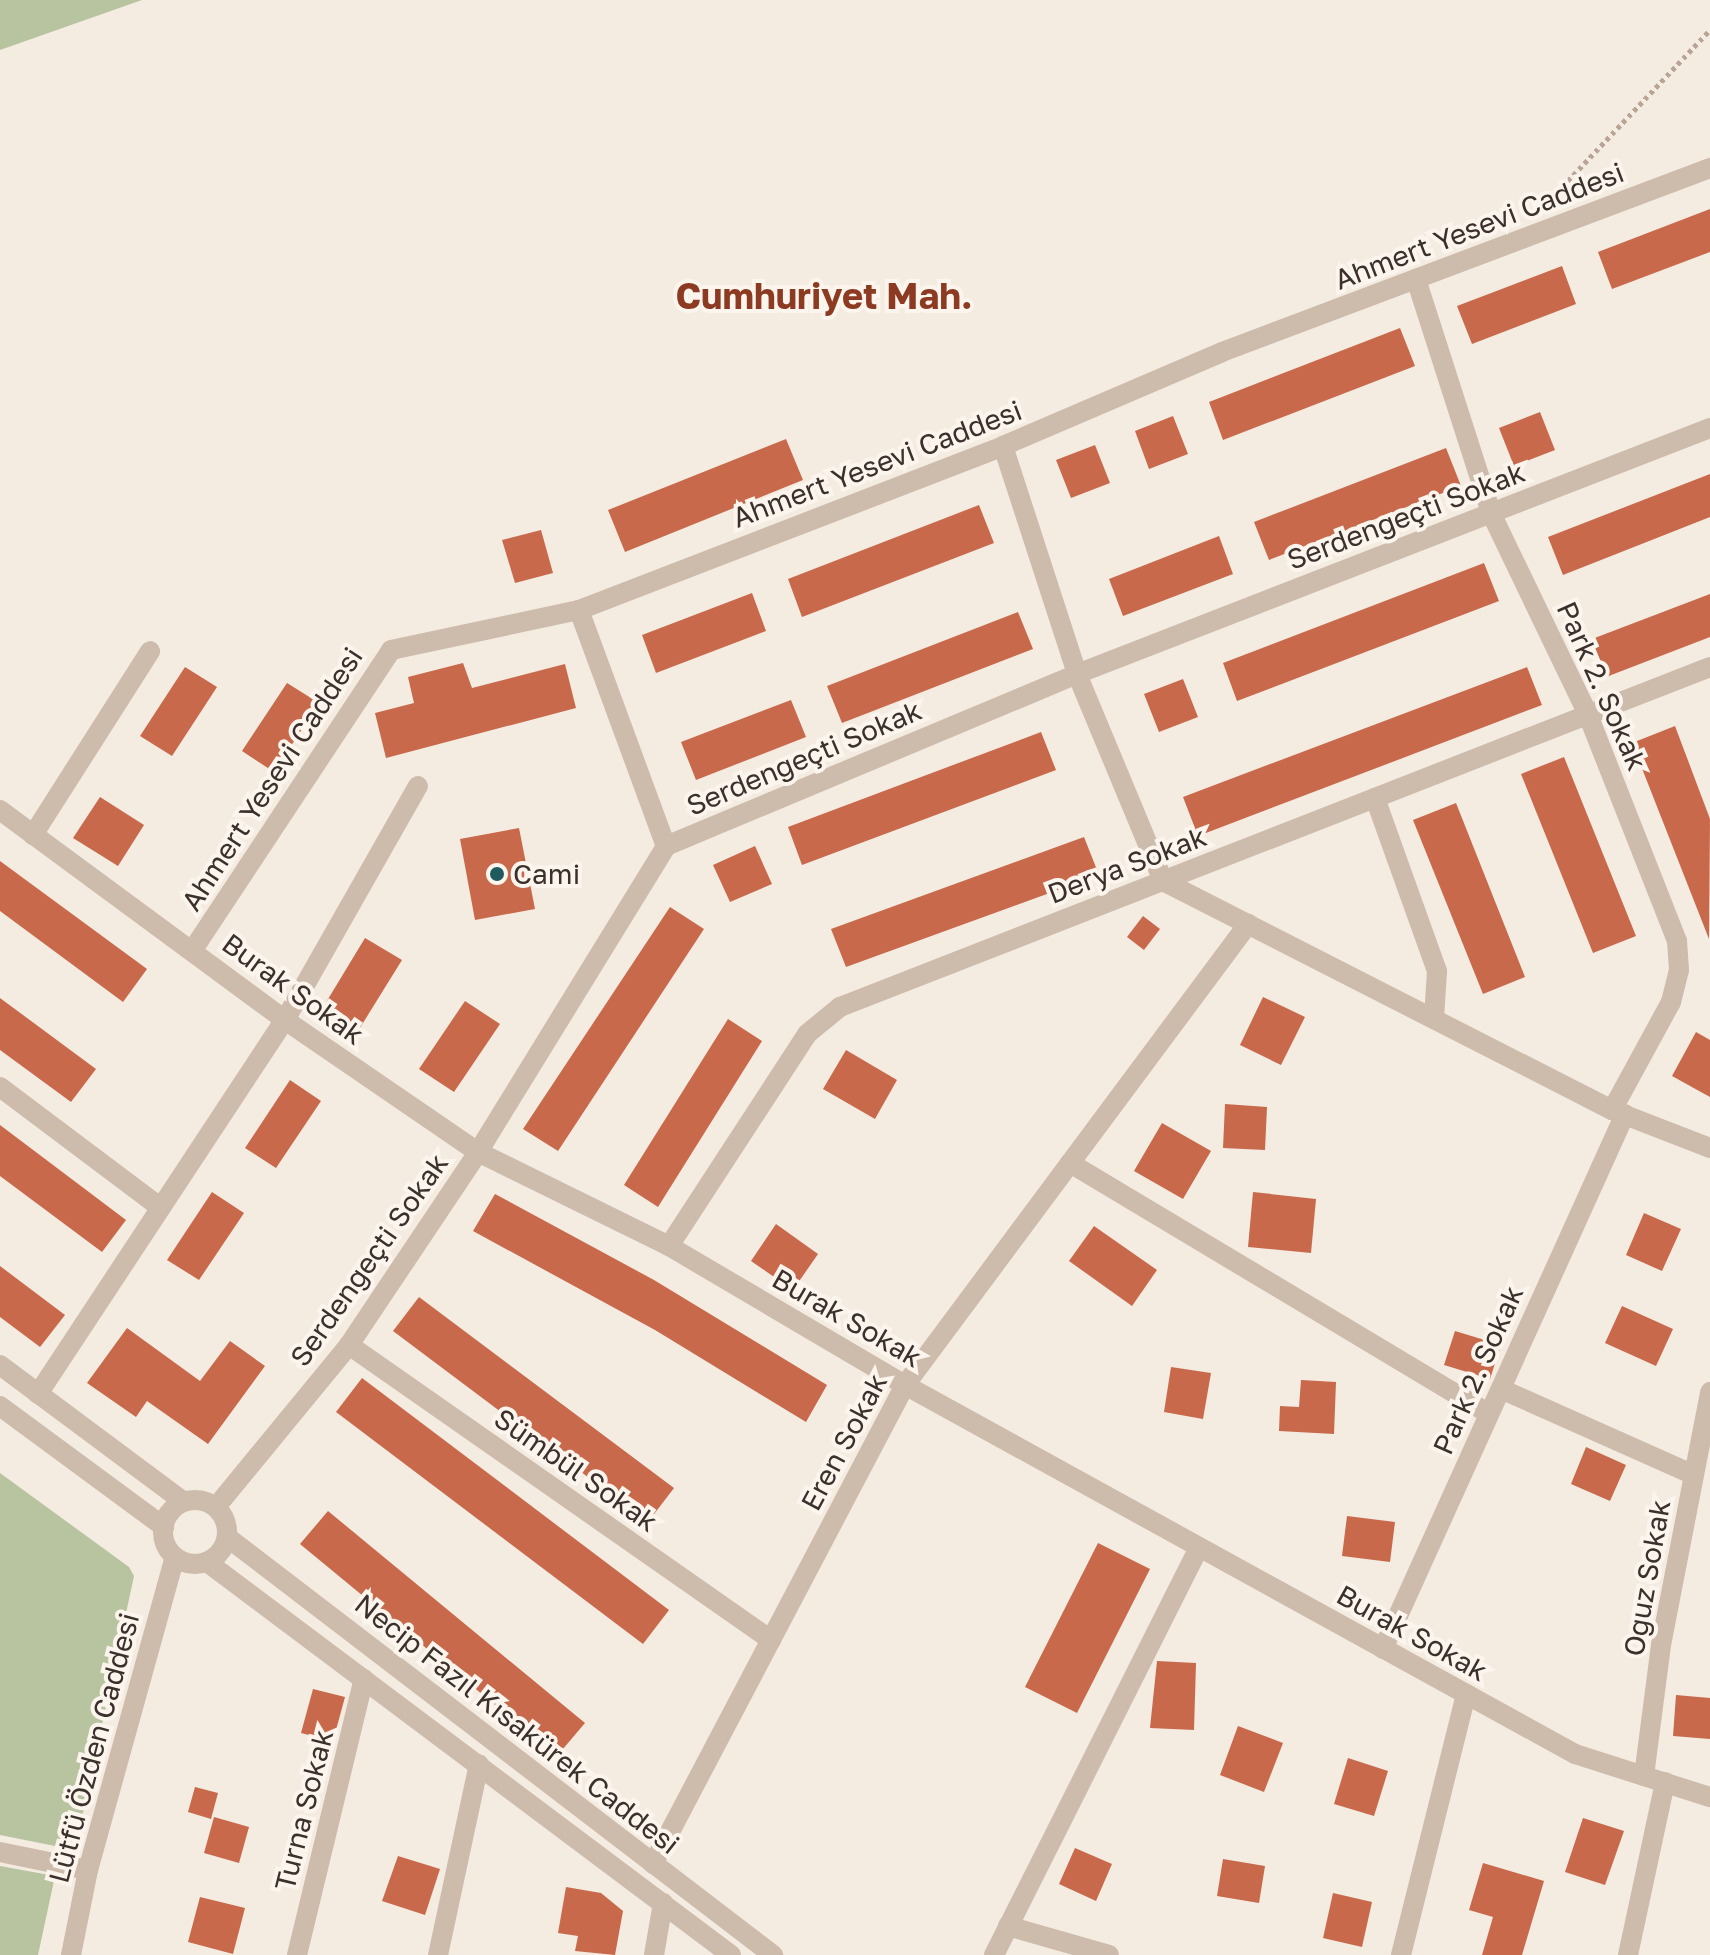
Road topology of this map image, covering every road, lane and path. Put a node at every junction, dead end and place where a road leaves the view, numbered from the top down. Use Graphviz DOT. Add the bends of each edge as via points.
graph roads {
  1 [pos="1710,30"];
  2 [pos="1710,168"];
  3 [pos="1538,211"];
  4 [pos="1416,279"];
  5 [pos="1710,428"];
  6 [pos="1003,446"];
  7 [pos="1491,513"];
  8 [pos="579,610"];
  9 [pos="150,651"];
  10 [pos="1710,667"];
  11 [pos="1077,674"];
  12 [pos="1588,715"];
  13 [pos="418,786"];
  14 [pos="1375,798"];
  15 [pos="0,810"];
  16 [pos="33,835"];
  17 [pos="666,846"];
  18 [pos="1163,881"];
  19 [pos="1248,924"];
  20 [pos="192,951"];
  21 [pos="1434,1019"];
  22 [pos="285,1020"];
  23 [pos="0,1087"];
  24 [pos="1618,1112"];
  25 [pos="1710,1148"];
  26 [pos="478,1152"];
  27 [pos="1070,1163"];
  28 [pos="161,1208"];
  29 [pos="669,1246"];
  30 [pos="349,1345"];
  31 [pos="0,1365"];
  32 [pos="905,1385"];
  33 [pos="1501,1389"];
  34 [pos="1710,1392"];
  35 [pos="38,1394"];
  36 [pos="0,1406"];
  37 [pos="1489,1414"];
  38 [pos="1694,1475"];
  39 [pos="184,1502"];
  40 [pos="216,1507"];
  41 [pos="164,1527"];
  42 [pos="227,1537"];
  43 [pos="1199,1548"];
  44 [pos="175,1557"];
  45 [pos="207,1562"];
  46 [pos="771,1640"];
  47 [pos="1383,1649"];
  48 [pos="364,1679"];
  49 [pos="1466,1694"];
  50 [pos="479,1764"];
  51 [pos="1644,1776"];
  52 [pos="1665,1782"];
  53 [pos="1710,1797"];
  54 [pos="0,1852"];
  55 [pos="653,1864"];
  56 [pos="88,1870"];
  57 [pos="663,1903"];
  58 [pos="1008,1926"];
  59 [pos="71,1955"];
  60 [pos="297,1955"];
  61 [pos="438,1955"];
  62 [pos="654,1955"];
  63 [pos="731,1955"];
  64 [pos="773,1955"];
  65 [pos="994,1955"];
  66 [pos="1109,1955"];
  67 [pos="1401,1955"];
  68 [pos="1628,1955"];
  1 -- 3 [label="path"];
  2 -- 4 [label="street, Ahmert Yesevi Caddesi"];
  4 -- 6 [label="street, Ahmert Yesevi Caddesi" via="1222,352"];
  4 -- 7 [label="street, Park 2. Sokak"];
  5 -- 7 [label="street, Serdengeçti Sokak"];
  6 -- 8 [label="street, Ahmert Yesevi Caddesi"];
  6 -- 11 [label="street"];
  7 -- 11 [label="street, Serdengeçti Sokak"];
  7 -- 12 [label="street, Park 2. Sokak"];
  8 -- 17 [label="street"];
  8 -- 20 [label="street, Ahmert Yesevi Caddesi" via="391,650"];
  9 -- 16 [label="street"];
  10 -- 12 [label="street, Derya Sokak"];
  11 -- 17 [label="street, Serdengeçti Sokak"];
  11 -- 18 [label="street"];
  12 -- 14 [label="street, Derya Sokak"];
  12 -- 24 [label="street, Park 2. Sokak" via="1679,956 1671,1002"];
  13 -- 22 [label="street"];
  14 -- 18 [label="street, Derya Sokak"];
  14 -- 21 [label="street" via="1437,971"];
  15 -- 16 [label="street, Burak Sokak"];
  16 -- 20 [label="street, Burak Sokak"];
  17 -- 26 [label="street, Serdengeçti Sokak"];
  18 -- 19 [label="street"];
  18 -- 29 [label="street, Derya Sokak" via="826,1016 807,1034"];
  19 -- 21 [label="street"];
  19 -- 27 [label="street, Eren Sokak"];
  20 -- 22 [label="street, Burak Sokak"];
  21 -- 24 [label="street"];
  22 -- 26 [label="street, Burak Sokak"];
  22 -- 28 [label="street"];
  23 -- 28 [label="street"];
  24 -- 25 [label="street"];
  24 -- 33 [label="street, Park 2. Sokak"];
  26 -- 29 [label="street, Burak Sokak"];
  26 -- 30 [label="street, Serdengeçti Sokak"];
  27 -- 32 [label="street, Eren Sokak"];
  27 -- 37 [label="street"];
  28 -- 35 [label="street"];
  29 -- 32 [label="street, Burak Sokak"];
  30 -- 40 [label="street, Serdengeçti Sokak"];
  30 -- 46 [label="street, Sümbül Sokak"];
  31 -- 35 [label="street"];
  32 -- 43 [label="street, Burak Sokak"];
  32 -- 46 [label="street, Eren Sokak"];
  33 -- 37 [label="street, Park 2. Sokak"];
  33 -- 38 [label="street"];
  34 -- 38 [label="street, Oğuz Sokak"];
  35 -- 39 [label="street"];
  36 -- 41 [label="street"];
  37 -- 47 [label="street, Park 2. Sokak"];
  38 -- 51 [label="street, Oğuz Sokak" via="1661,1645"];
  39 -- 40 [label="street"];
  39 -- 41 [label="street"];
  40 -- 42 [label="street"];
  41 -- 44 [label="street"];
  42 -- 45 [label="street"];
  42 -- 55 [label="street, Necip Fazıl Kısakürek Caddesi"];
  43 -- 47 [label="street, Burak Sokak"];
  43 -- 58 [label="street"];
  44 -- 45 [label="street"];
  44 -- 56 [label="street, Lütfü Özden Caddesi"];
  45 -- 48 [label="street, Necip Fazıl Kısakürek Caddesi"];
  46 -- 55 [label="street, Eren Sokak"];
  47 -- 49 [label="street, Burak Sokak"];
  48 -- 50 [label="street, Necip Fazıl Kısakürek Caddesi"];
  48 -- 60 [label="street, Turna Sokak"];
  49 -- 51 [label="street, Burak Sokak" via="1575,1754"];
  49 -- 67 [label="street"];
  50 -- 57 [label="street, Necip Fazıl Kısakürek Caddesi"];
  50 -- 61 [label="street"];
  51 -- 52 [label="street, Burak Sokak"];
  52 -- 53 [label="street, Burak Sokak"];
  52 -- 68 [label="street"];
  54 -- 56 [label="street"];
  55 -- 64 [label="street, Necip Fazıl Kısakürek Caddesi"];
  56 -- 59 [label="street, Lütfü Özden Caddesi"];
  57 -- 62 [label="street"];
  57 -- 63 [label="street, Necip Fazıl Kısakürek Caddesi"];
  58 -- 65 [label="street"];
  58 -- 66 [label="street"];
}
